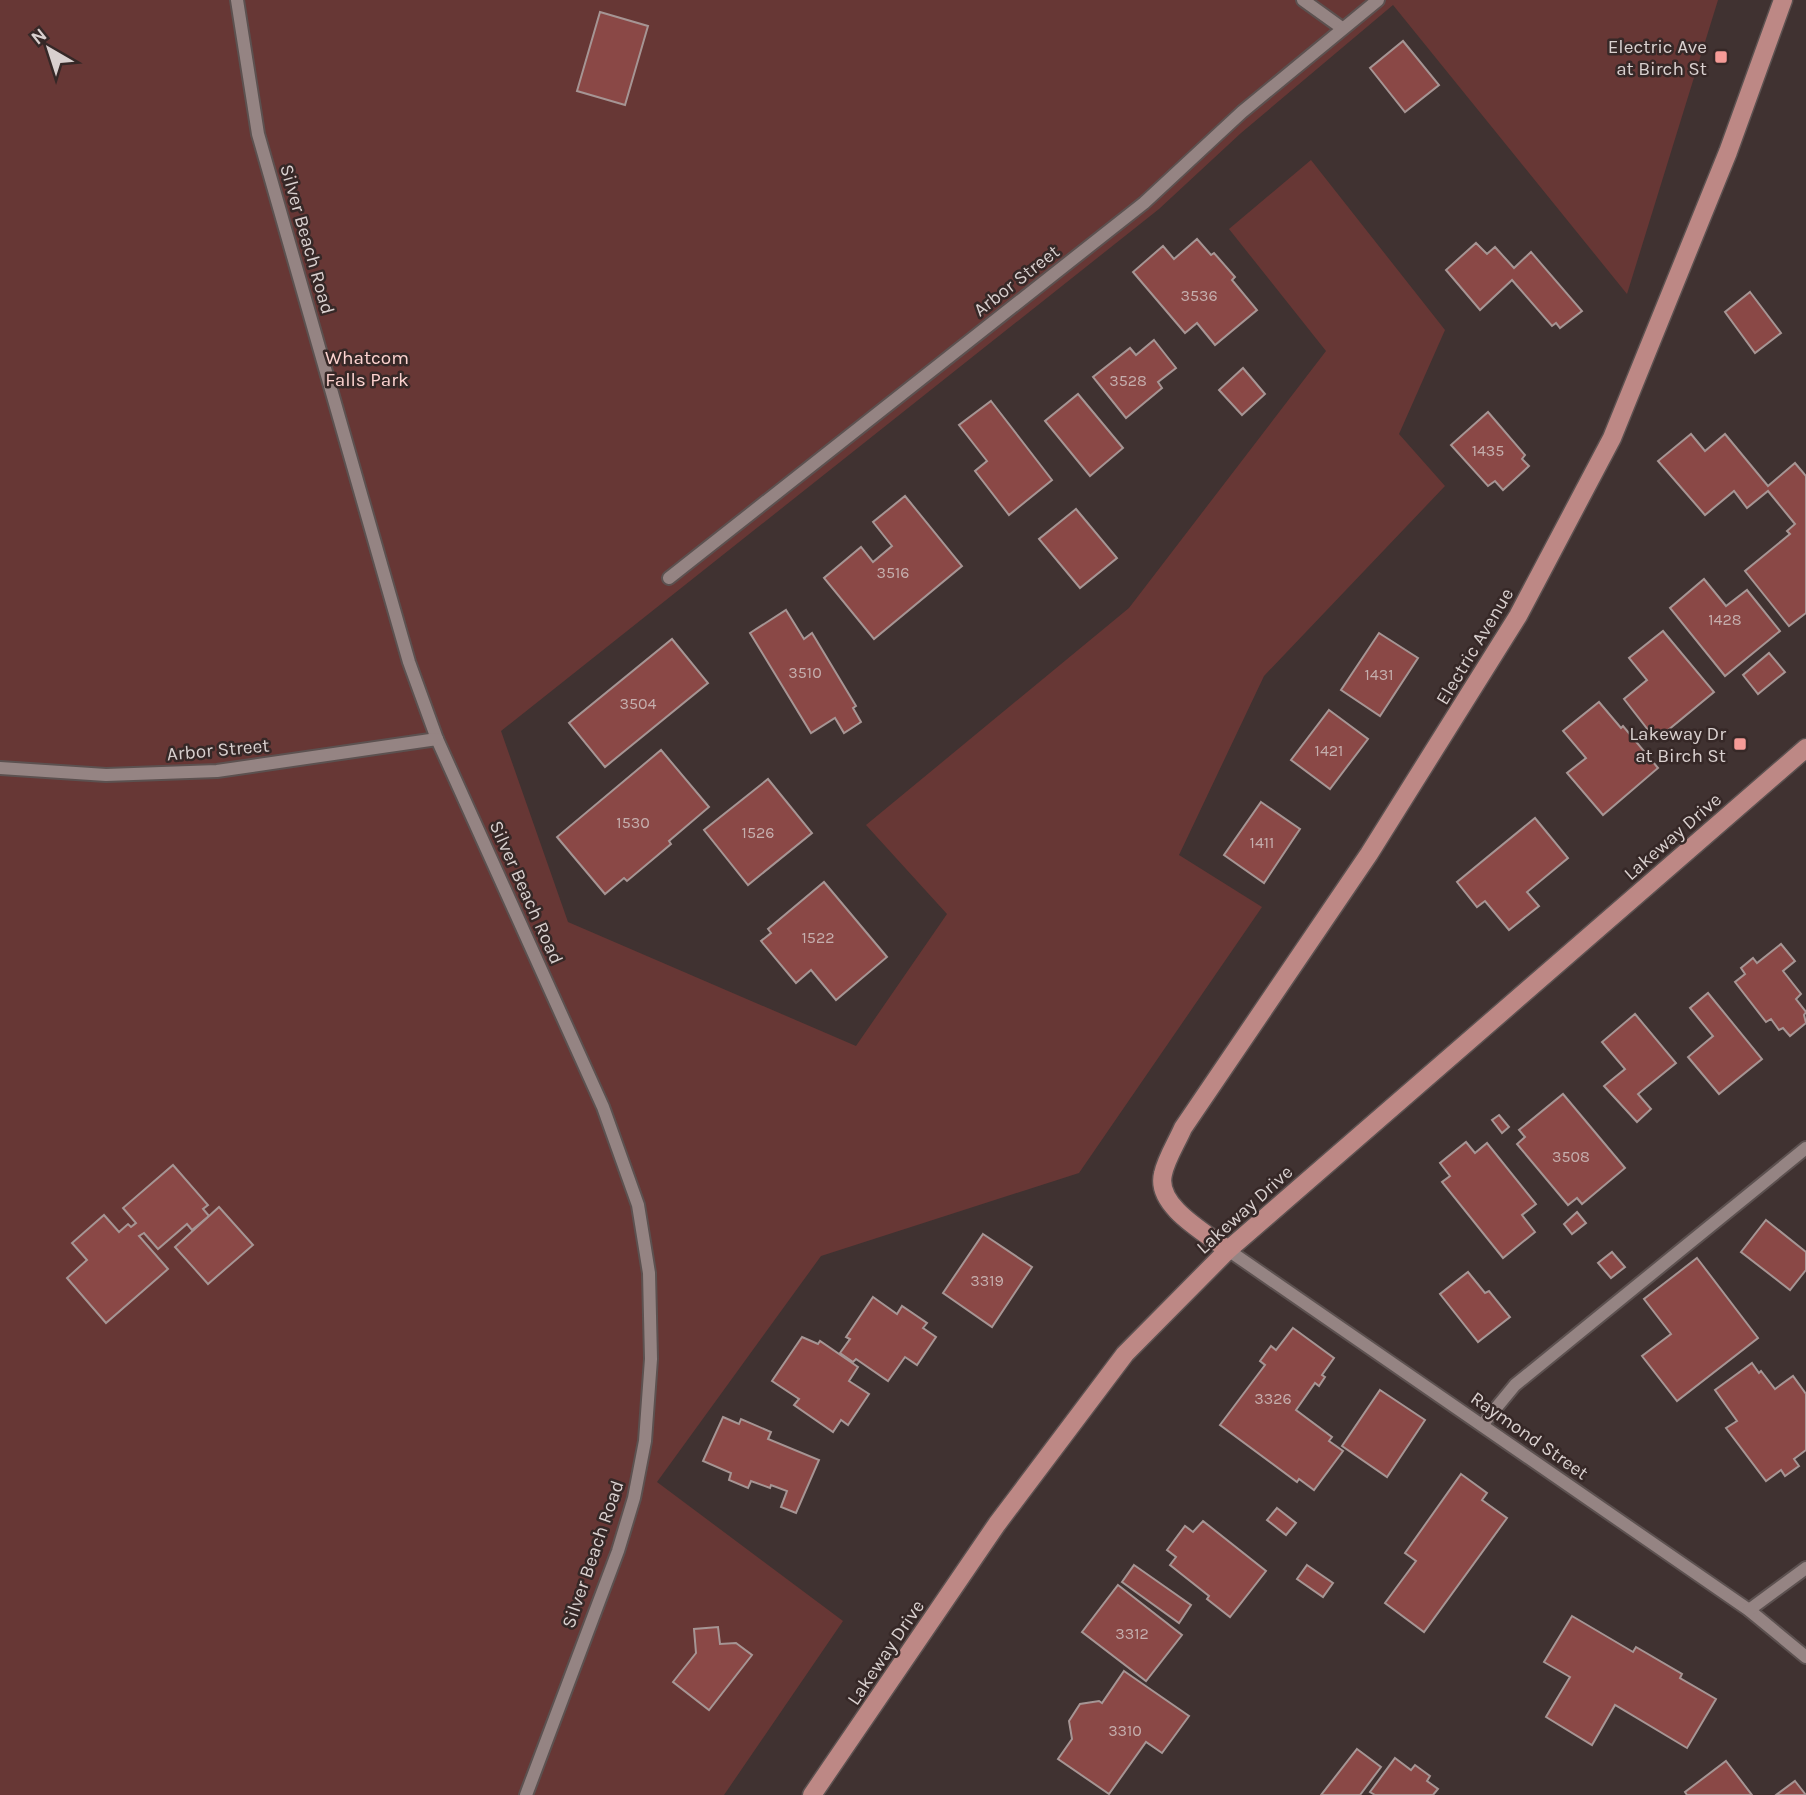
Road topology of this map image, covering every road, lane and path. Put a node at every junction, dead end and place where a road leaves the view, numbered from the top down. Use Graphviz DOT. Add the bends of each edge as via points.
graph roads {
  1 [pos="237,0"];
  2 [pos="1303,0"];
  3 [pos="1377,0"];
  4 [pos="1783,0"];
  5 [pos="1342,28"];
  6 [pos="668,578"];
  7 [pos="437,740"];
  8 [pos="1806,748"];
  9 [pos="0,768"];
  10 [pos="1806,1148"];
  11 [pos="1228,1250"];
  12 [pos="1482,1425"];
  13 [pos="1806,1567"];
  14 [pos="1749,1610"];
  15 [pos="1806,1657"];
  16 [pos="526,1795"];
  17 [pos="812,1795"];
  1 -- 7 [label="street, Silver Beach Road" via="258,134 409,662"];
  2 -- 5 [label="street"];
  3 -- 5 [label="street, Arbor Street"];
  4 -- 11 [label="main road, Electric Avenue" via="1728,152 1612,438 1518,616 1369,854 1183,1128 1172,1152 1162,1176 1166,1199"];
  5 -- 6 [label="street, Arbor Street" via="1144,203"];
  7 -- 9 [label="street, Arbor Street" via="217,771 106,775"];
  7 -- 16 [label="street, Silver Beach Road" via="603,1107 638,1205 649,1273 651,1359 645,1441 634,1498"];
  8 -- 11 [label="main road, Lakeway Drive"];
  10 -- 12 [label="street" via="1515,1385"];
  11 -- 12 [label="street, Raymond Street"];
  11 -- 17 [label="main road, Lakeway Drive" via="1125,1354 997,1524"];
  12 -- 14 [label="street, Raymond Street"];
  13 -- 14 [label="street"];
  14 -- 15 [label="street, Raymond Street"];
}
